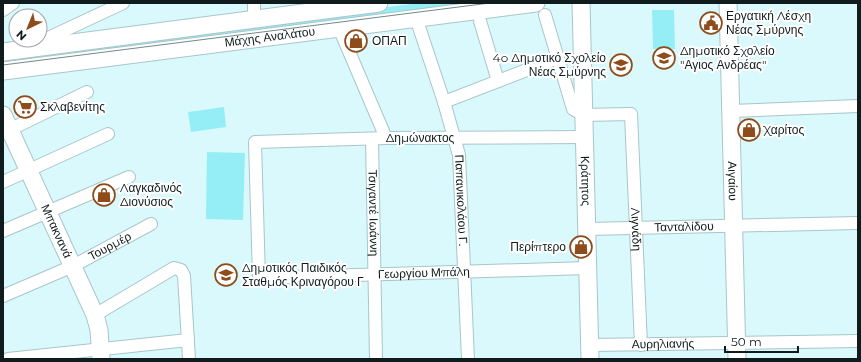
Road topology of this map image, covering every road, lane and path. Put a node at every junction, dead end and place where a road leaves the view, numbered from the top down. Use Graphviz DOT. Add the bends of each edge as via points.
graph roads {
  1 [pos="13,3"];
  2 [pos="123,3"];
  3 [pos="379,3"];
  4 [pos="581,3"];
  5 [pos="728,3"];
  6 [pos="541,9"];
  7 [pos="3,10"];
  8 [pos="254,11"];
  9 [pos="416,18"];
  10 [pos="480,21"];
  11 [pos="339,28"];
  12 [pos="48,38"];
  13 [pos="3,52"];
  14 [pos="558,58"];
  15 [pos="3,71"];
  16 [pos="498,81"];
  17 [pos="87,92"];
  18 [pos="444,102"];
  19 [pos="858,106"];
  20 [pos="731,110"];
  21 [pos="584,115"];
  22 [pos="5,126"];
  23 [pos="108,134"];
  24 [pos="585,136"];
  25 [pos="386,138"];
  26 [pos="455,138"];
  27 [pos="372,139"];
  28 [pos="29,171"];
  29 [pos="129,177"];
  30 [pos="3,182"];
  31 [pos="48,212"];
  32 [pos="858,223"];
  33 [pos="151,224"];
  34 [pos="734,226"];
  35 [pos="636,228"];
  36 [pos="587,229"];
  37 [pos="3,231"];
  38 [pos="73,266"];
  39 [pos="588,268"];
  40 [pos="465,272"];
  41 [pos="374,274"];
  42 [pos="259,278"];
  43 [pos="3,296"];
  44 [pos="95,314"];
  45 [pos="188,340"];
  46 [pos="858,341"];
  47 [pos="641,345"];
  48 [pos="737,351"];
  49 [pos="590,352"];
  50 [pos="101,354"];
  51 [pos="8,359"];
  52 [pos="189,359"];
  53 [pos="376,359"];
  54 [pos="468,359"];
  1 -- 7 [label="street"];
  2 -- 12 [label="street"];
  3 -- 8 [label="street, Μάχης Αναλάτου"];
  4 -- 21 [label="street, Κράτητος"];
  5 -- 20 [label="street, Αιγαίου"];
  6 -- 9 [label="street, Μάχης Αναλάτου"];
  6 -- 14 [label="street"];
  8 -- 13 [label="street, Μάχης Αναλάτου"];
  9 -- 11 [label="street, Μάχης Αναλάτου"];
  9 -- 18 [label="street, Παπανικολάου Γ."];
  10 -- 16 [label="street"];
  11 -- 15 [label="street, Μάχης Αναλάτου"];
  11 -- 25 [label="street"];
  14 -- 16 [label="street"];
  14 -- 21 [label="street" via="573,109"];
  16 -- 18 [label="street"];
  17 -- 22 [label="street"];
  18 -- 26 [label="street, Παπανικολάου Γ."];
  19 -- 20 [label="street"];
  20 -- 34 [label="street, Αιγαίου"];
  21 -- 24 [label="street, Κράτητος"];
  21 -- 35 [label="street, Λιγνάδη" via="631,114"];
  22 -- 28 [label="street, Μπακνανά"];
  23 -- 28 [label="street"];
  24 -- 26 [label="street, Δημώνακτος"];
  24 -- 36 [label="street, Κράτητος"];
  25 -- 26 [label="street, Δημώνακτος"];
  25 -- 27 [label="street, Δημώνακτος"];
  26 -- 40 [label="street, Παπανικολάου Γ." via="459,155"];
  27 -- 41 [label="street, Τσιγαντέ Ιωάννη"];
  27 -- 42 [label="street, Δημώνακτος" via="255,142"];
  28 -- 30 [label="street"];
  28 -- 31 [label="street, Μπακνανά"];
  29 -- 31 [label="street"];
  31 -- 37 [label="street"];
  31 -- 38 [label="street, Μπακνανά"];
  32 -- 34 [label="street, Τανταλίδου"];
  33 -- 38 [label="street, Τουρμέρ"];
  34 -- 35 [label="street, Τανταλίδου"];
  34 -- 48 [label="street, Αιγαίου"];
  35 -- 36 [label="street, Τανταλίδου"];
  35 -- 47 [label="street, Λιγνάδη"];
  36 -- 39 [label="street, Κράτητος"];
  38 -- 43 [label="street, Τουρμέρ"];
  38 -- 44 [label="street, Μπακνανά"];
  39 -- 40 [label="street, Γεωργίου Μπάλη"];
  39 -- 49 [label="street, Κράτητος"];
  40 -- 41 [label="street, Γεωργίου Μπάλη"];
  40 -- 54 [label="street, Παπανικολάου Γ."];
  41 -- 42 [label="street, Γεωργίου Μπάλη"];
  41 -- 53 [label="street, Τσιγαντέ Ιωάννη"];
  44 -- 45 [label="street" via="174,268 181,270 184,276"];
  44 -- 50 [label="street, Μπακνανά" via="100,330"];
  45 -- 50 [label="street"];
  45 -- 52 [label="street"];
  46 -- 48 [label="street, Αυρηλιανής"];
  47 -- 48 [label="street, Αυρηλιανής"];
  47 -- 49 [label="street, Αυρηλιανής"];
  50 -- 51 [label="street"];
}
